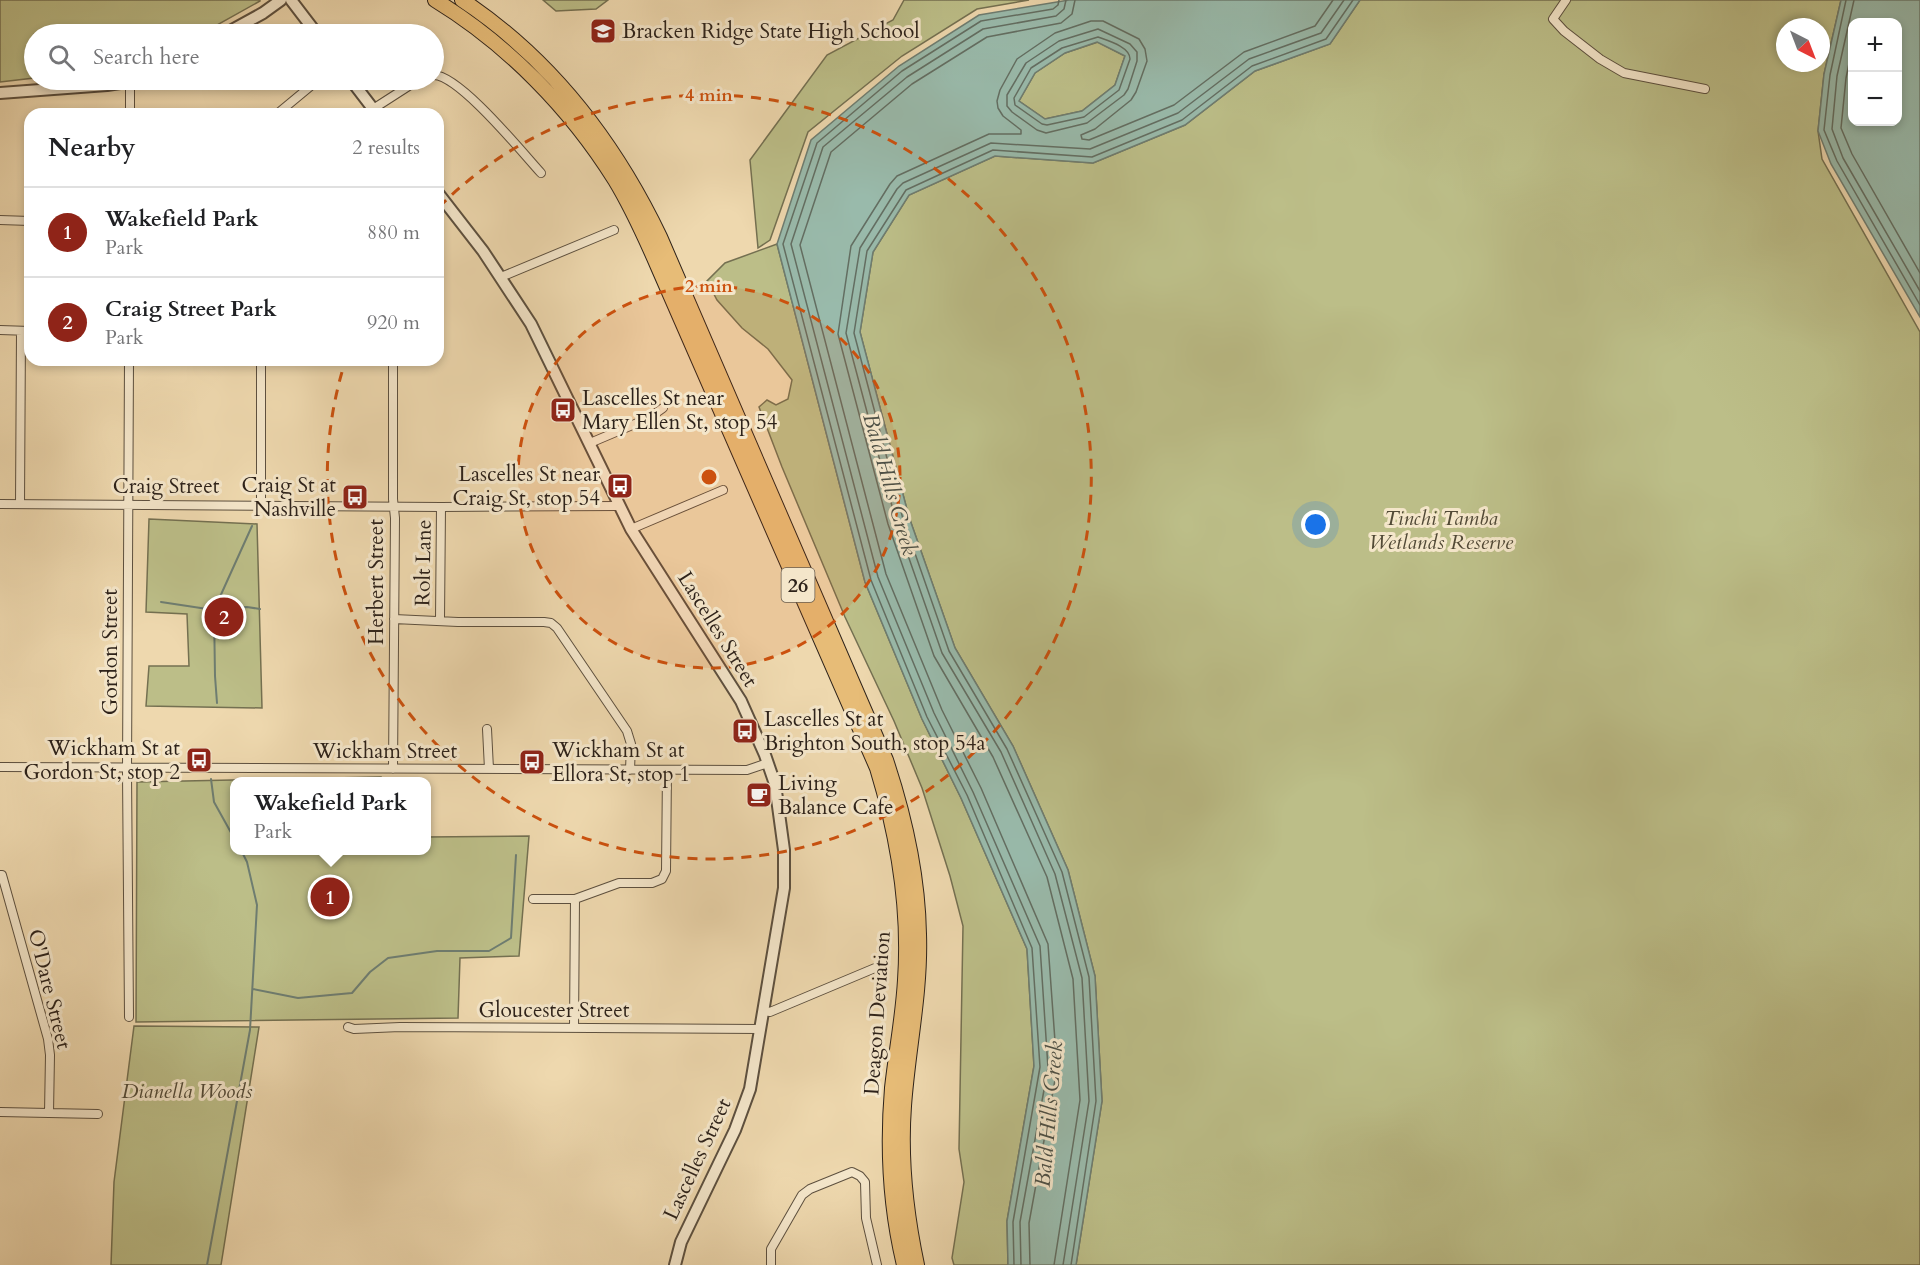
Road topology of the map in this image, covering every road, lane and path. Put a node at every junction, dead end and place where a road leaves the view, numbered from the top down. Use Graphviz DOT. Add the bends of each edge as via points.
graph roads {
  1 [pos="281,0"];
  2 [pos="291,0"];
  3 [pos="435,0"];
  4 [pos="462,0"];
  5 [pos="1566,0"];
  6 [pos="243,24"];
  7 [pos="309,24"];
  8 [pos="444,78"];
  9 [pos="1705,89"];
  10 [pos="34,90"];
  11 [pos="134,90"];
  12 [pos="306,90"];
  13 [pos="358,90"];
  14 [pos="405,90"];
  15 [pos="0,93"];
  16 [pos="131,108"];
  17 [pos="284,108"];
  18 [pos="372,108"];
  19 [pos="380,108"];
  20 [pos="541,173"];
  21 [pos="444,201"];
  22 [pos="0,220"];
  23 [pos="24,221"];
  24 [pos="614,230"];
  25 [pos="501,277"];
  26 [pos="0,330"];
  27 [pos="24,331"];
  28 [pos="25,366"];
  29 [pos="129,366"];
  30 [pos="261,366"];
  31 [pos="393,366"];
  32 [pos="663,408"];
  33 [pos="590,443"];
  34 [pos="723,490"];
  35 [pos="0,504"];
  36 [pos="20,504"];
  37 [pos="128,504"];
  38 [pos="261,505"];
  39 [pos="393,506"];
  40 [pos="619,506"];
  41 [pos="441,507"];
  42 [pos="631,528"];
  43 [pos="394,620"];
  44 [pos="440,620"];
  45 [pos="488,729"];
  46 [pos="768,763"];
  47 [pos="0,767"];
  48 [pos="127,768"];
  49 [pos="393,769"];
  50 [pos="489,769"];
  51 [pos="630,770"];
  52 [pos="667,770"];
  53 [pos="1,875"];
  54 [pos="533,899"];
  55 [pos="575,899"];
  56 [pos="875,968"];
  57 [pos="764,1011"];
  58 [pos="129,1017"];
  59 [pos="348,1027"];
  60 [pos="574,1028"];
  61 [pos="760,1029"];
  62 [pos="0,1112"];
  63 [pos="49,1113"];
  64 [pos="98,1114"];
  65 [pos="675,1265"];
  66 [pos="771,1265"];
  67 [pos="877,1265"];
  68 [pos="903,1265"];
  69 [pos="917,1265"];
  1 -- 6 [label="street"];
  2 -- 7 [label="street"];
  3 -- 68 [label="highway, Deagon Deviation / 26" via="491,40 544,89 586,138 619,188 658,267 877,768 893,824 906,930 890,1148"];
  4 -- 69 [label="highway, Deagon Deviation / 26" via="511,37 555,79 603,138 634,187 660,237 886,760 910,844 919,926 917,999 903,1140 906,1207"];
  5 -- 9 [label="street" via="1553,19 1600,59 1624,73"];
  8 -- 20 [label="street" via="464,91"];
  10 -- 15 [label="street"];
  11 -- 16 [label="street"];
  12 -- 17 [label="street"];
  13 -- 18 [label="street"];
  14 -- 19 [label="street"];
  21 -- 25 [label="street, Lascelles Street"];
  22 -- 23 [label="street"];
  24 -- 25 [label="street"];
  25 -- 33 [label="street, Lascelles Street" via="540,340"];
  26 -- 27 [label="street"];
  28 -- 36 [label="street"];
  29 -- 37 [label="street, Gordon Street"];
  30 -- 38 [label="street"];
  31 -- 39 [label="street, Herbert Street"];
  32 -- 33 [label="street"];
  33 -- 40 [label="street, Lascelles Street"];
  34 -- 42 [label="street"];
  35 -- 36 [label="street, Craig Street"];
  36 -- 37 [label="street, Craig Street"];
  37 -- 38 [label="street, Craig Street"];
  37 -- 48 [label="street, Gordon Street"];
  38 -- 39 [label="street, Craig Street"];
  39 -- 41 [label="street, Craig Street"];
  39 -- 43 [label="street, Herbert Street"];
  40 -- 41 [label="street, Craig Street"];
  40 -- 42 [label="street, Lascelles Street"];
  41 -- 44 [label="street, Rolt Lane"];
  42 -- 46 [label="street, Lascelles Street" via="735,691"];
  43 -- 44 [label="street"];
  43 -- 49 [label="street, Herbert Street"];
  44 -- 51 [label="street" via="551,623 627,730"];
  45 -- 50 [label="street"];
  46 -- 52 [label="street, Wickham Street" via="747,770"];
  46 -- 57 [label="street, Lascelles Street" via="780,814 785,875"];
  47 -- 48 [label="street, Wickham Street"];
  48 -- 49 [label="street, Wickham Street"];
  48 -- 58 [label="street, Gordon Street"];
  49 -- 50 [label="street, Wickham Street"];
  50 -- 51 [label="street, Wickham Street"];
  51 -- 52 [label="street, Wickham Street"];
  52 -- 55 [label="street" via="665,882 619,884"];
  53 -- 63 [label="street, O'Dare Street" via="48,1039"];
  54 -- 55 [label="street"];
  55 -- 60 [label="street"];
  56 -- 57 [label="street" via="770,1012"];
  57 -- 61 [label="street, Lascelles Street"];
  59 -- 60 [label="street, Gloucester Street"];
  60 -- 61 [label="street, Gloucester Street"];
  61 -- 65 [label="street, Lascelles Street" via="743,1113 690,1220"];
  62 -- 63 [label="street"];
  63 -- 64 [label="street"];
  66 -- 67 [label="street" via="771,1249 802,1195 852,1172 864,1182 866,1218"];
}
